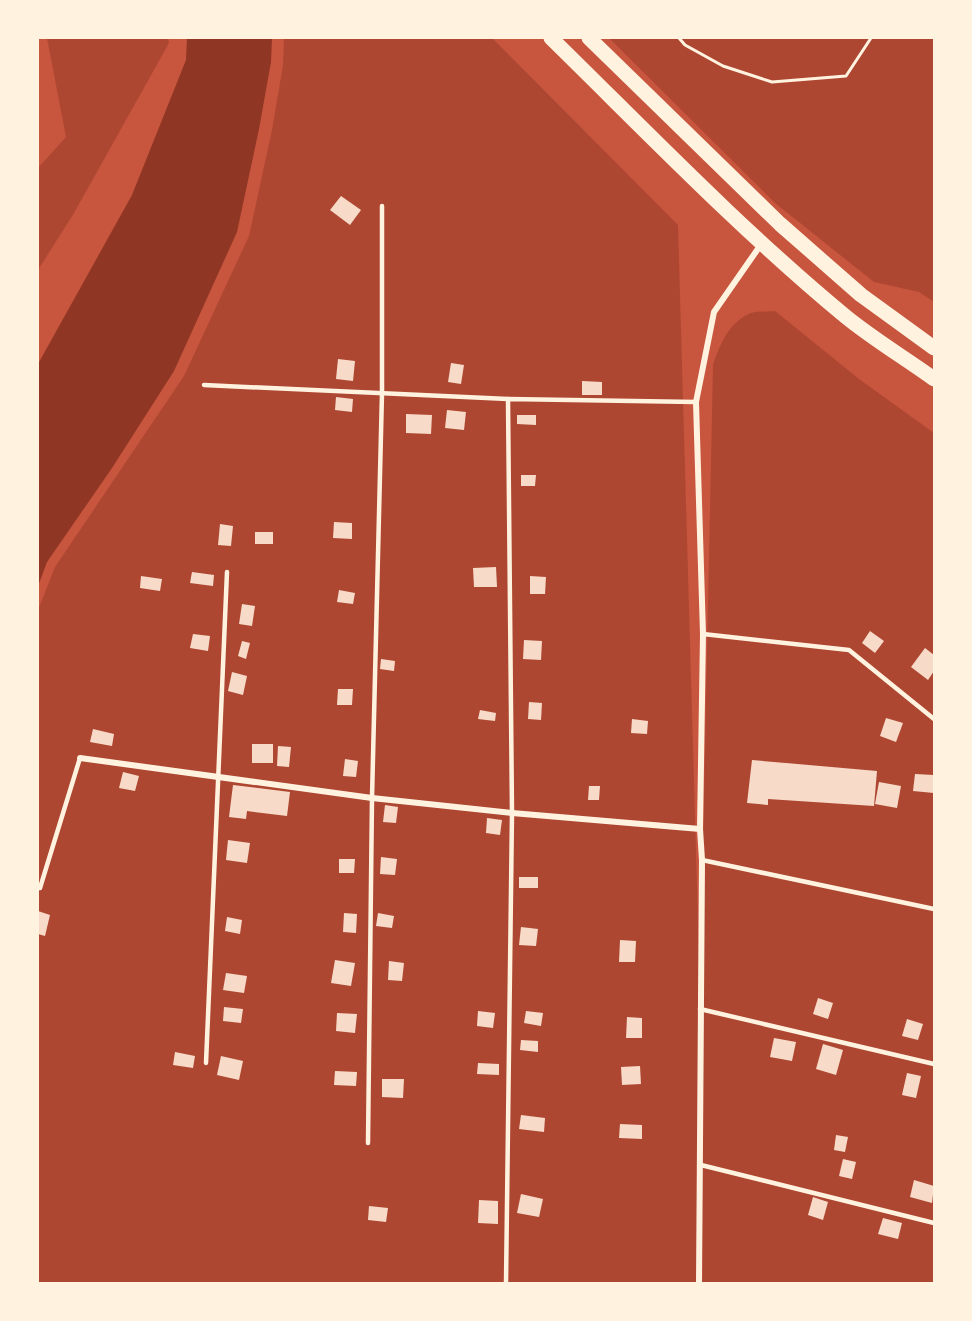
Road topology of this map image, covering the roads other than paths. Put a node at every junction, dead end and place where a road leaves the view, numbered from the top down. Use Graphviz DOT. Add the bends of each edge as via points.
graph roads {
  1 [pos="551,38"];
  2 [pos="589,38"];
  3 [pos="382,206"];
  4 [pos="780,224"];
  5 [pos="799,241"];
  6 [pos="762,242"];
  7 [pos="782,260"];
  8 [pos="934,348"];
  9 [pos="934,379"];
  10 [pos="204,385"];
  11 [pos="382,393"];
  12 [pos="508,399"];
  13 [pos="696,402"];
  14 [pos="227,572"];
  15 [pos="703,634"];
  16 [pos="934,719"];
  17 [pos="80,758"];
  18 [pos="217,775"];
  19 [pos="372,798"];
  20 [pos="512,813"];
  21 [pos="700,829"];
  22 [pos="702,860"];
  23 [pos="40,888"];
  24 [pos="934,909"];
  25 [pos="700,1010"];
  26 [pos="206,1063"];
  27 [pos="934,1064"];
  28 [pos="368,1143"];
  29 [pos="701,1165"];
  30 [pos="934,1223"];
  31 [pos="506,1284"];
  32 [pos="699,1284"];
  1 -- 6 [label="main road"];
  2 -- 4 [label="main road"];
  3 -- 11 [label="lane"];
  4 -- 5 [label="main road"];
  4 -- 6 [label="main road"];
  5 -- 7 [label="main road"];
  5 -- 8 [label="main road" via="861,295"];
  6 -- 7 [label="main road"];
  6 -- 13 [label="street" via="714,312"];
  7 -- 9 [label="main road" via="847,317"];
  10 -- 11 [label="lane"];
  11 -- 12 [label="lane"];
  11 -- 19 [label="lane"];
  12 -- 13 [label="lane"];
  12 -- 20 [label="lane"];
  13 -- 15 [label="street"];
  14 -- 18 [label="lane"];
  15 -- 16 [label="lane" via="849,650"];
  15 -- 21 [label="street"];
  17 -- 18 [label="street"];
  17 -- 23 [label="lane"];
  18 -- 19 [label="street"];
  18 -- 26 [label="lane"];
  19 -- 20 [label="street"];
  19 -- 28 [label="lane"];
  20 -- 21 [label="street"];
  20 -- 31 [label="lane"];
  21 -- 22 [label="street"];
  22 -- 24 [label="lane"];
  22 -- 25 [label="street"];
  25 -- 27 [label="lane"];
  25 -- 29 [label="street"];
  29 -- 30 [label="lane"];
  29 -- 32 [label="street"];
}
